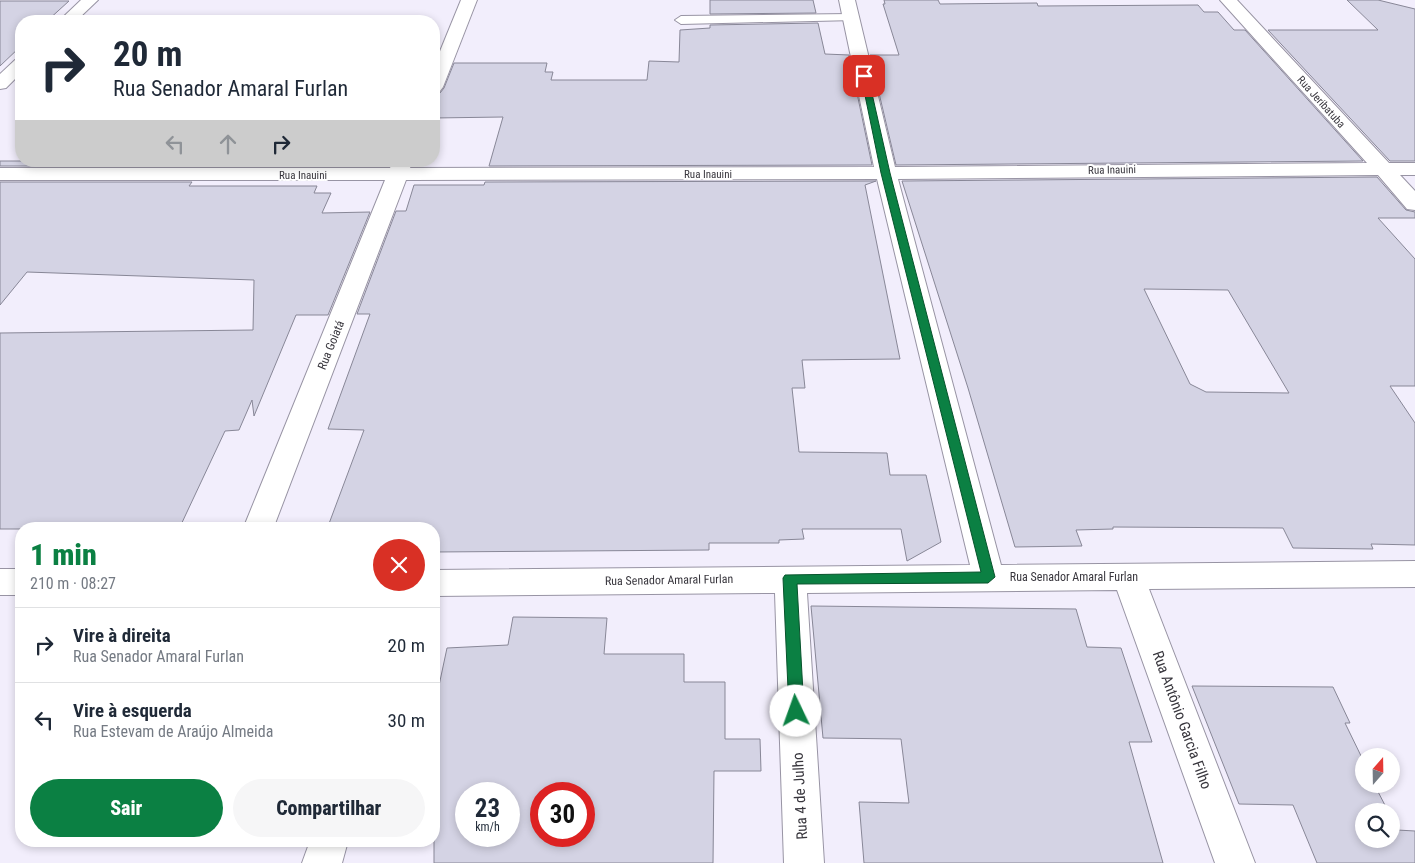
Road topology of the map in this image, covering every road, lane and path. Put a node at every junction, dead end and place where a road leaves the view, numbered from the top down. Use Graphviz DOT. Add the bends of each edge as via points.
graph roads {
  1 [pos="90,0"];
  2 [pos="469,0"];
  3 [pos="1228,0"];
  4 [pos="849,9"];
  5 [pos="74,15"];
  6 [pos="681,20"];
  7 [pos="15,70"];
  8 [pos="440,72"];
  9 [pos="0,84"];
  10 [pos="401,168"];
  11 [pos="1382,168"];
  12 [pos="1415,169"];
  13 [pos="886,173"];
  14 [pos="0,174"];
  15 [pos="1415,204"];
  16 [pos="261,522"];
  17 [pos="1415,574"];
  18 [pos="1128,576"];
  19 [pos="988,577"];
  20 [pos="790,578"];
  21 [pos="0,582"];
  22 [pos="15,582"];
  23 [pos="440,583"];
  24 [pos="326,847"];
  25 [pos="322,863"];
  26 [pos="804,863"];
  27 [pos="1236,863"];
  1 -- 5 [label="street"];
  2 -- 8 [label="street"];
  3 -- 11 [label="street, Rua Jeribatuba"];
  4 -- 6 [label="lane"];
  4 -- 13 [label="street"];
  7 -- 9 [label="street"];
  10 -- 13 [label="street, Rua Inauini"];
  10 -- 14 [label="street, Rua Inauini"];
  10 -- 16 [label="street, Rua Goiatá"];
  11 -- 12 [label="street, Rua Inauini"];
  11 -- 13 [label="street, Rua Inauini"];
  11 -- 15 [label="street, Rua Jeribatuba"];
  13 -- 19 [label="street"];
  17 -- 18 [label="street, Rua Senador Amaral Furlan"];
  18 -- 19 [label="street, Rua Senador Amaral Furlan"];
  18 -- 27 [label="street, Rua Antônio Garcia Filho"];
  19 -- 20 [label="street, Rua Senador Amaral Furlan"];
  20 -- 23 [label="street, Rua Senador Amaral Furlan"];
  20 -- 26 [label="street, Rua 4 de Julho"];
  21 -- 22 [label="street"];
  24 -- 25 [label="street"];
}
